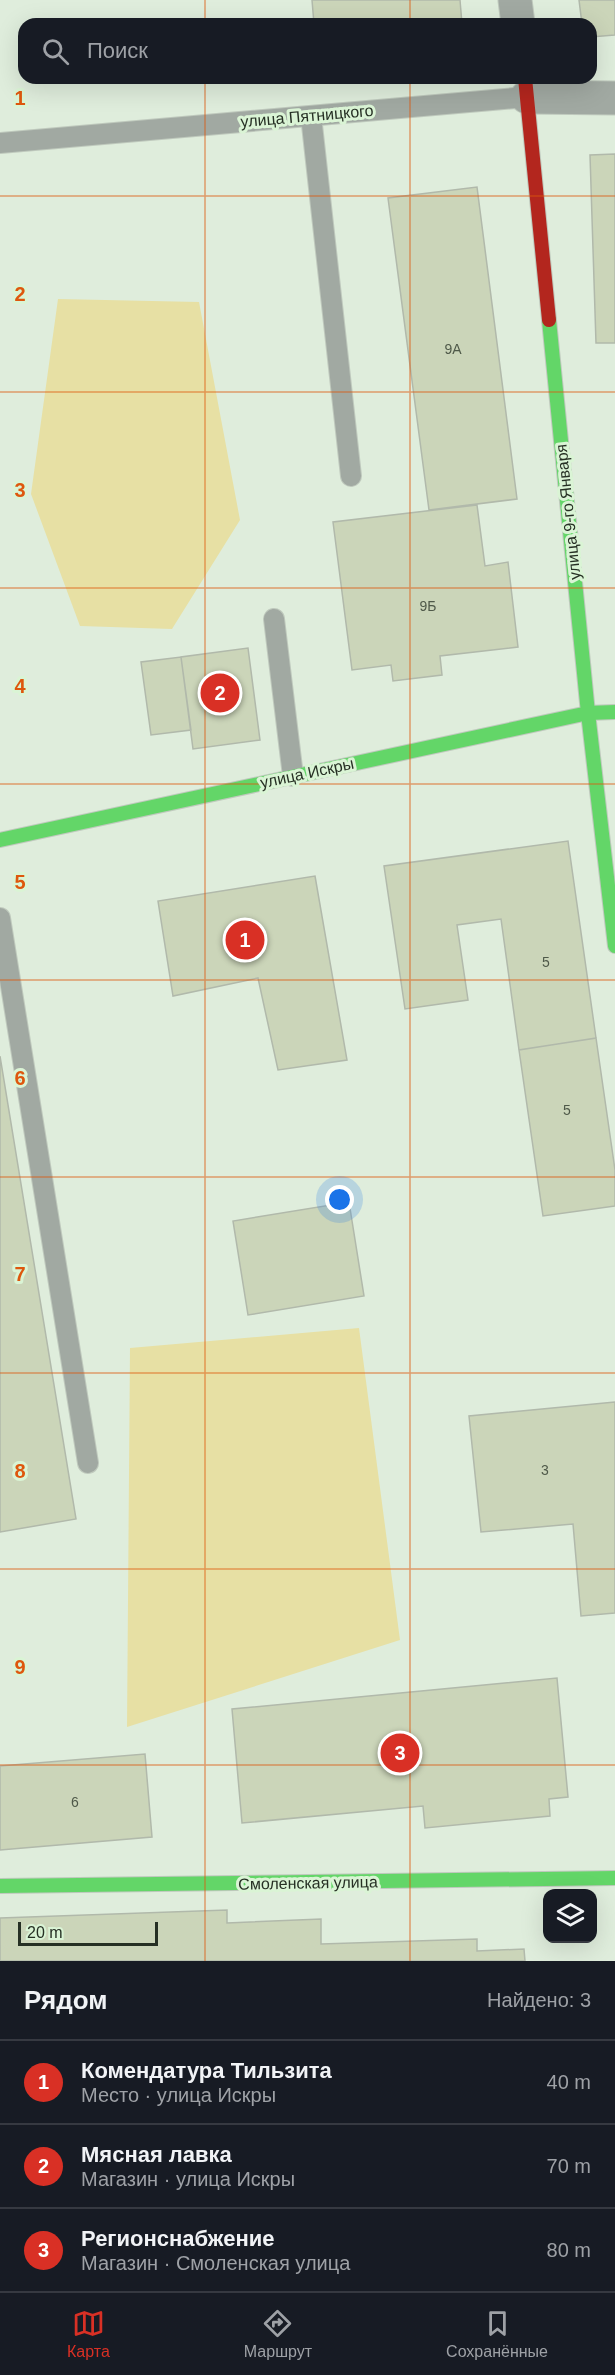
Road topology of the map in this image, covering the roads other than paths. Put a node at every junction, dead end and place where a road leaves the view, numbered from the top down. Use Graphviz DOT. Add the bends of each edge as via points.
graph roads {
  1 [pos="515,0"];
  2 [pos="517,18"];
  3 [pos="526,88"];
  4 [pos="615,98"];
  5 [pos="311,116"];
  6 [pos="0,143"];
  7 [pos="351,476"];
  8 [pos="274,619"];
  9 [pos="615,712"];
  10 [pos="588,713"];
  11 [pos="293,776"];
  12 [pos="0,840"];
  13 [pos="0,918"];
  14 [pos="615,946"];
  15 [pos="88,1463"];
  16 [pos="615,1878"];
  17 [pos="0,1887"];
  1 -- 2 [label="street"];
  3 -- 4 [label="street, улица Пятницкого"];
  3 -- 5 [label="lane, улица Пятницкого"];
  3 -- 10 [label="street, улица 9-го Января"];
  5 -- 6 [label="lane, улица Пятницкого"];
  5 -- 7 [label="lane"];
  8 -- 11 [label="lane"];
  9 -- 10 [label="street, улица Искры"];
  10 -- 11 [label="street, улица Искры"];
  10 -- 14 [label="street, улица 9-го Января"];
  11 -- 12 [label="street, улица Искры"];
  13 -- 15 [label="lane"];
  16 -- 17 [label="street, Смоленская улица"];
}
